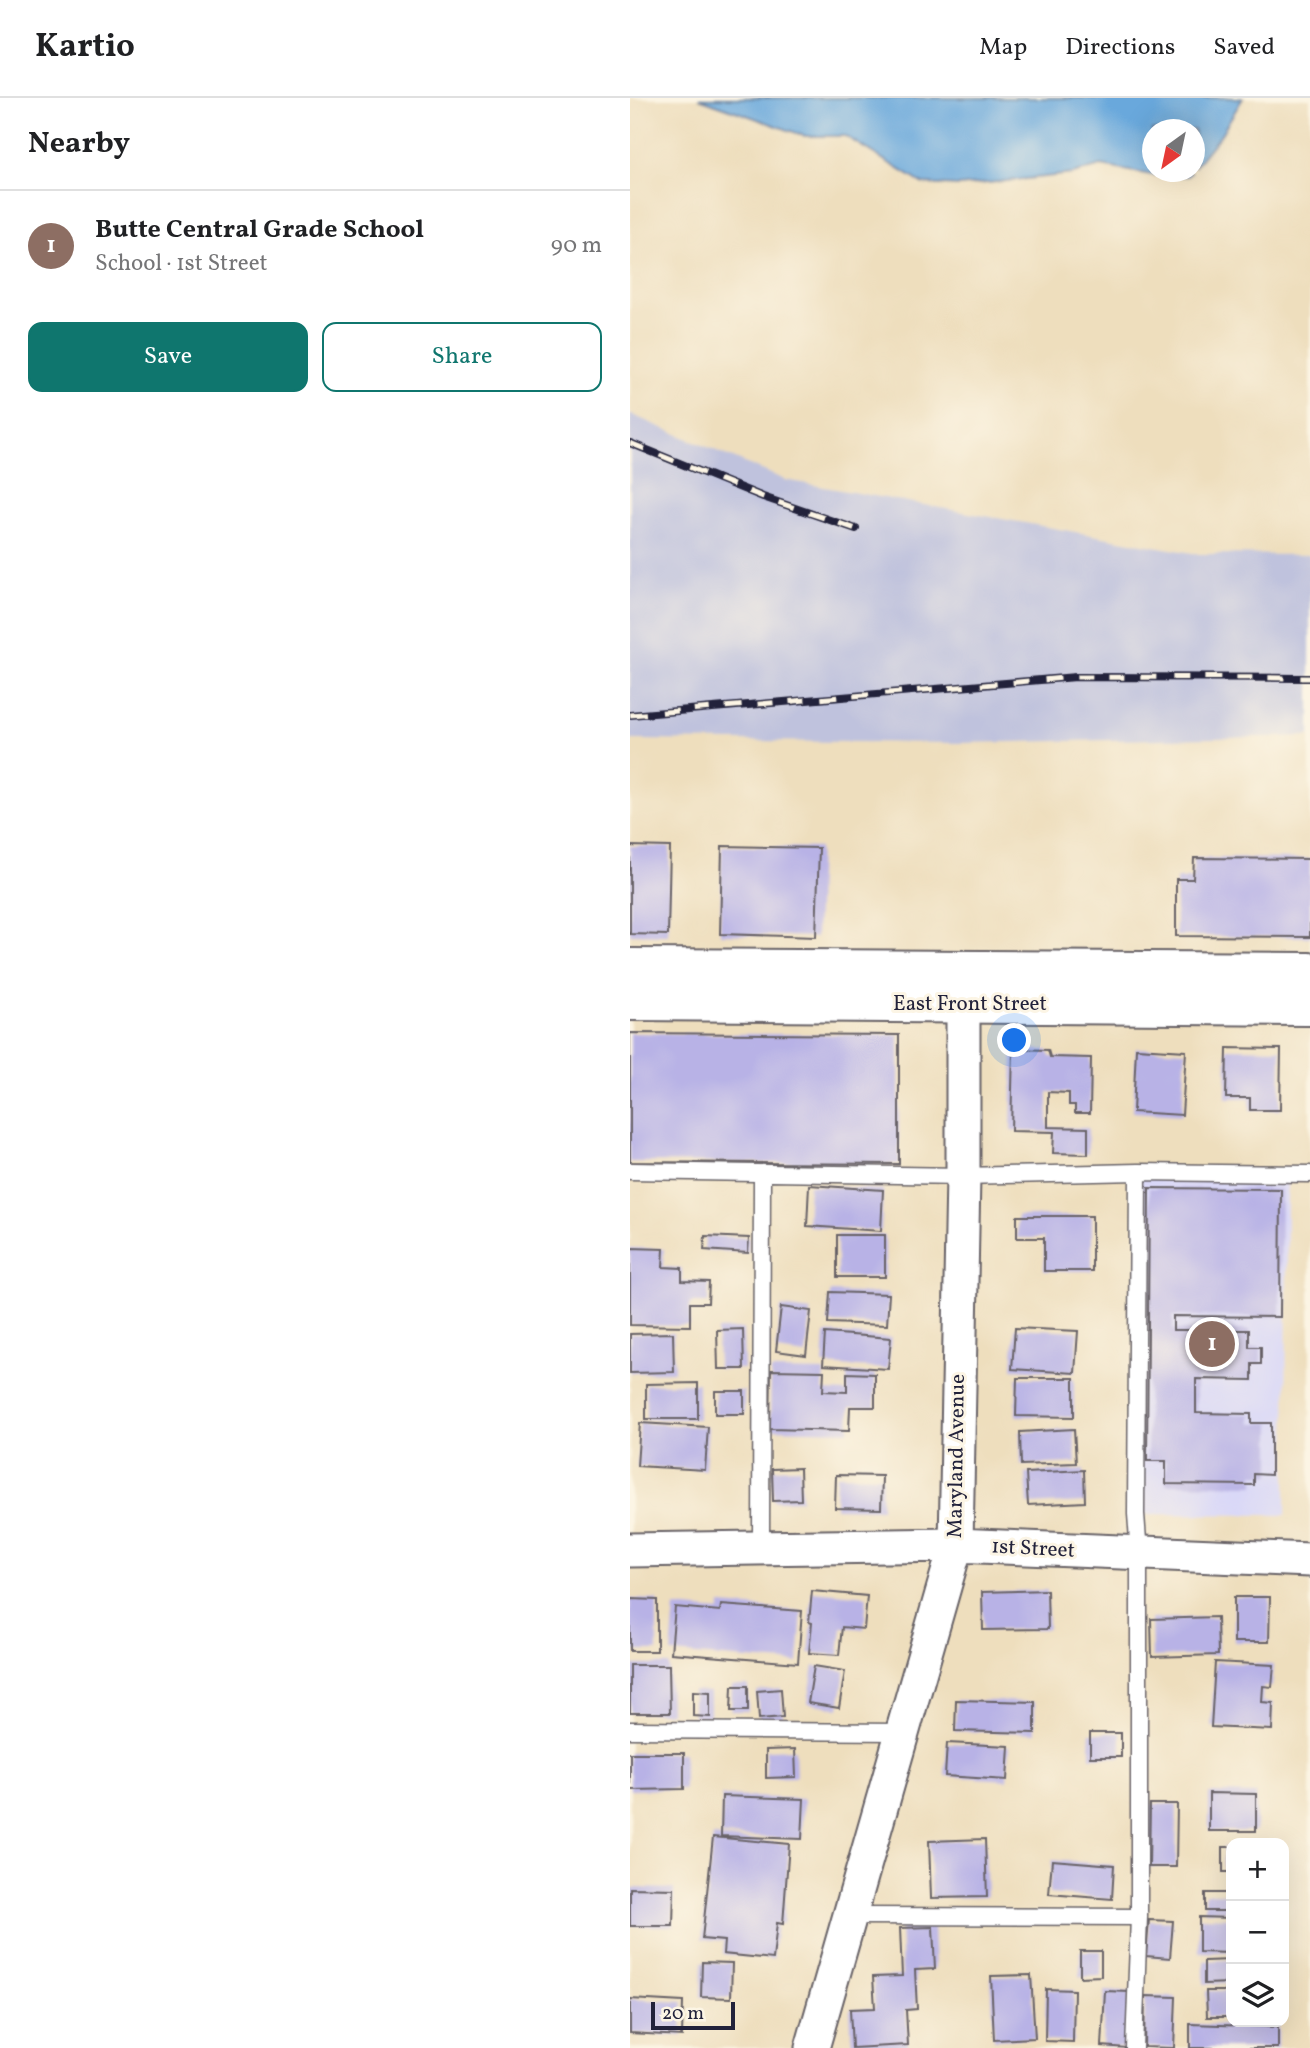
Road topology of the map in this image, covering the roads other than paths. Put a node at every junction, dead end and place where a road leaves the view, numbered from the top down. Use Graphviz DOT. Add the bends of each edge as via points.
graph roads {
  1 [pos="630,968"];
  2 [pos="1310,972"];
  3 [pos="963,987"];
  4 [pos="630,1001"];
  5 [pos="1310,1006"];
  6 [pos="630,1171"];
  7 [pos="1138,1172"];
  8 [pos="762,1173"];
  9 [pos="1310,1174"];
  10 [pos="963,1176"];
  11 [pos="956,1545"];
  12 [pos="761,1548"];
  13 [pos="630,1550"];
  14 [pos="1139,1554"];
  15 [pos="1310,1560"];
  16 [pos="630,1730"];
  17 [pos="902,1732"];
  18 [pos="850,1916"];
  19 [pos="1139,1917"];
  20 [pos="812,2048"];
  21 [pos="1134,2048"];
  1 -- 3 [label="main road, East Front Street"];
  2 -- 3 [label="main road, East Front Street"];
  3 -- 4 [label="main road, East Front Street"];
  3 -- 5 [label="main road, East Front Street"];
  3 -- 10 [label="street, Maryland Avenue"];
  6 -- 8 [label="lane"];
  7 -- 9 [label="lane"];
  7 -- 10 [label="lane"];
  7 -- 14 [label="lane"];
  8 -- 10 [label="lane"];
  8 -- 12 [label="lane"];
  10 -- 11 [label="street, Maryland Avenue"];
  11 -- 12 [label="street, 1st Street"];
  11 -- 14 [label="street, 1st Street"];
  11 -- 17 [label="street, Maryland Avenue"];
  12 -- 13 [label="street, 1st Street"];
  14 -- 15 [label="street, 1st Street"];
  14 -- 19 [label="lane"];
  16 -- 17 [label="lane"];
  17 -- 18 [label="street, Maryland Avenue"];
  18 -- 19 [label="lane"];
  18 -- 20 [label="street, Maryland Avenue"];
  19 -- 21 [label="lane"];
}
